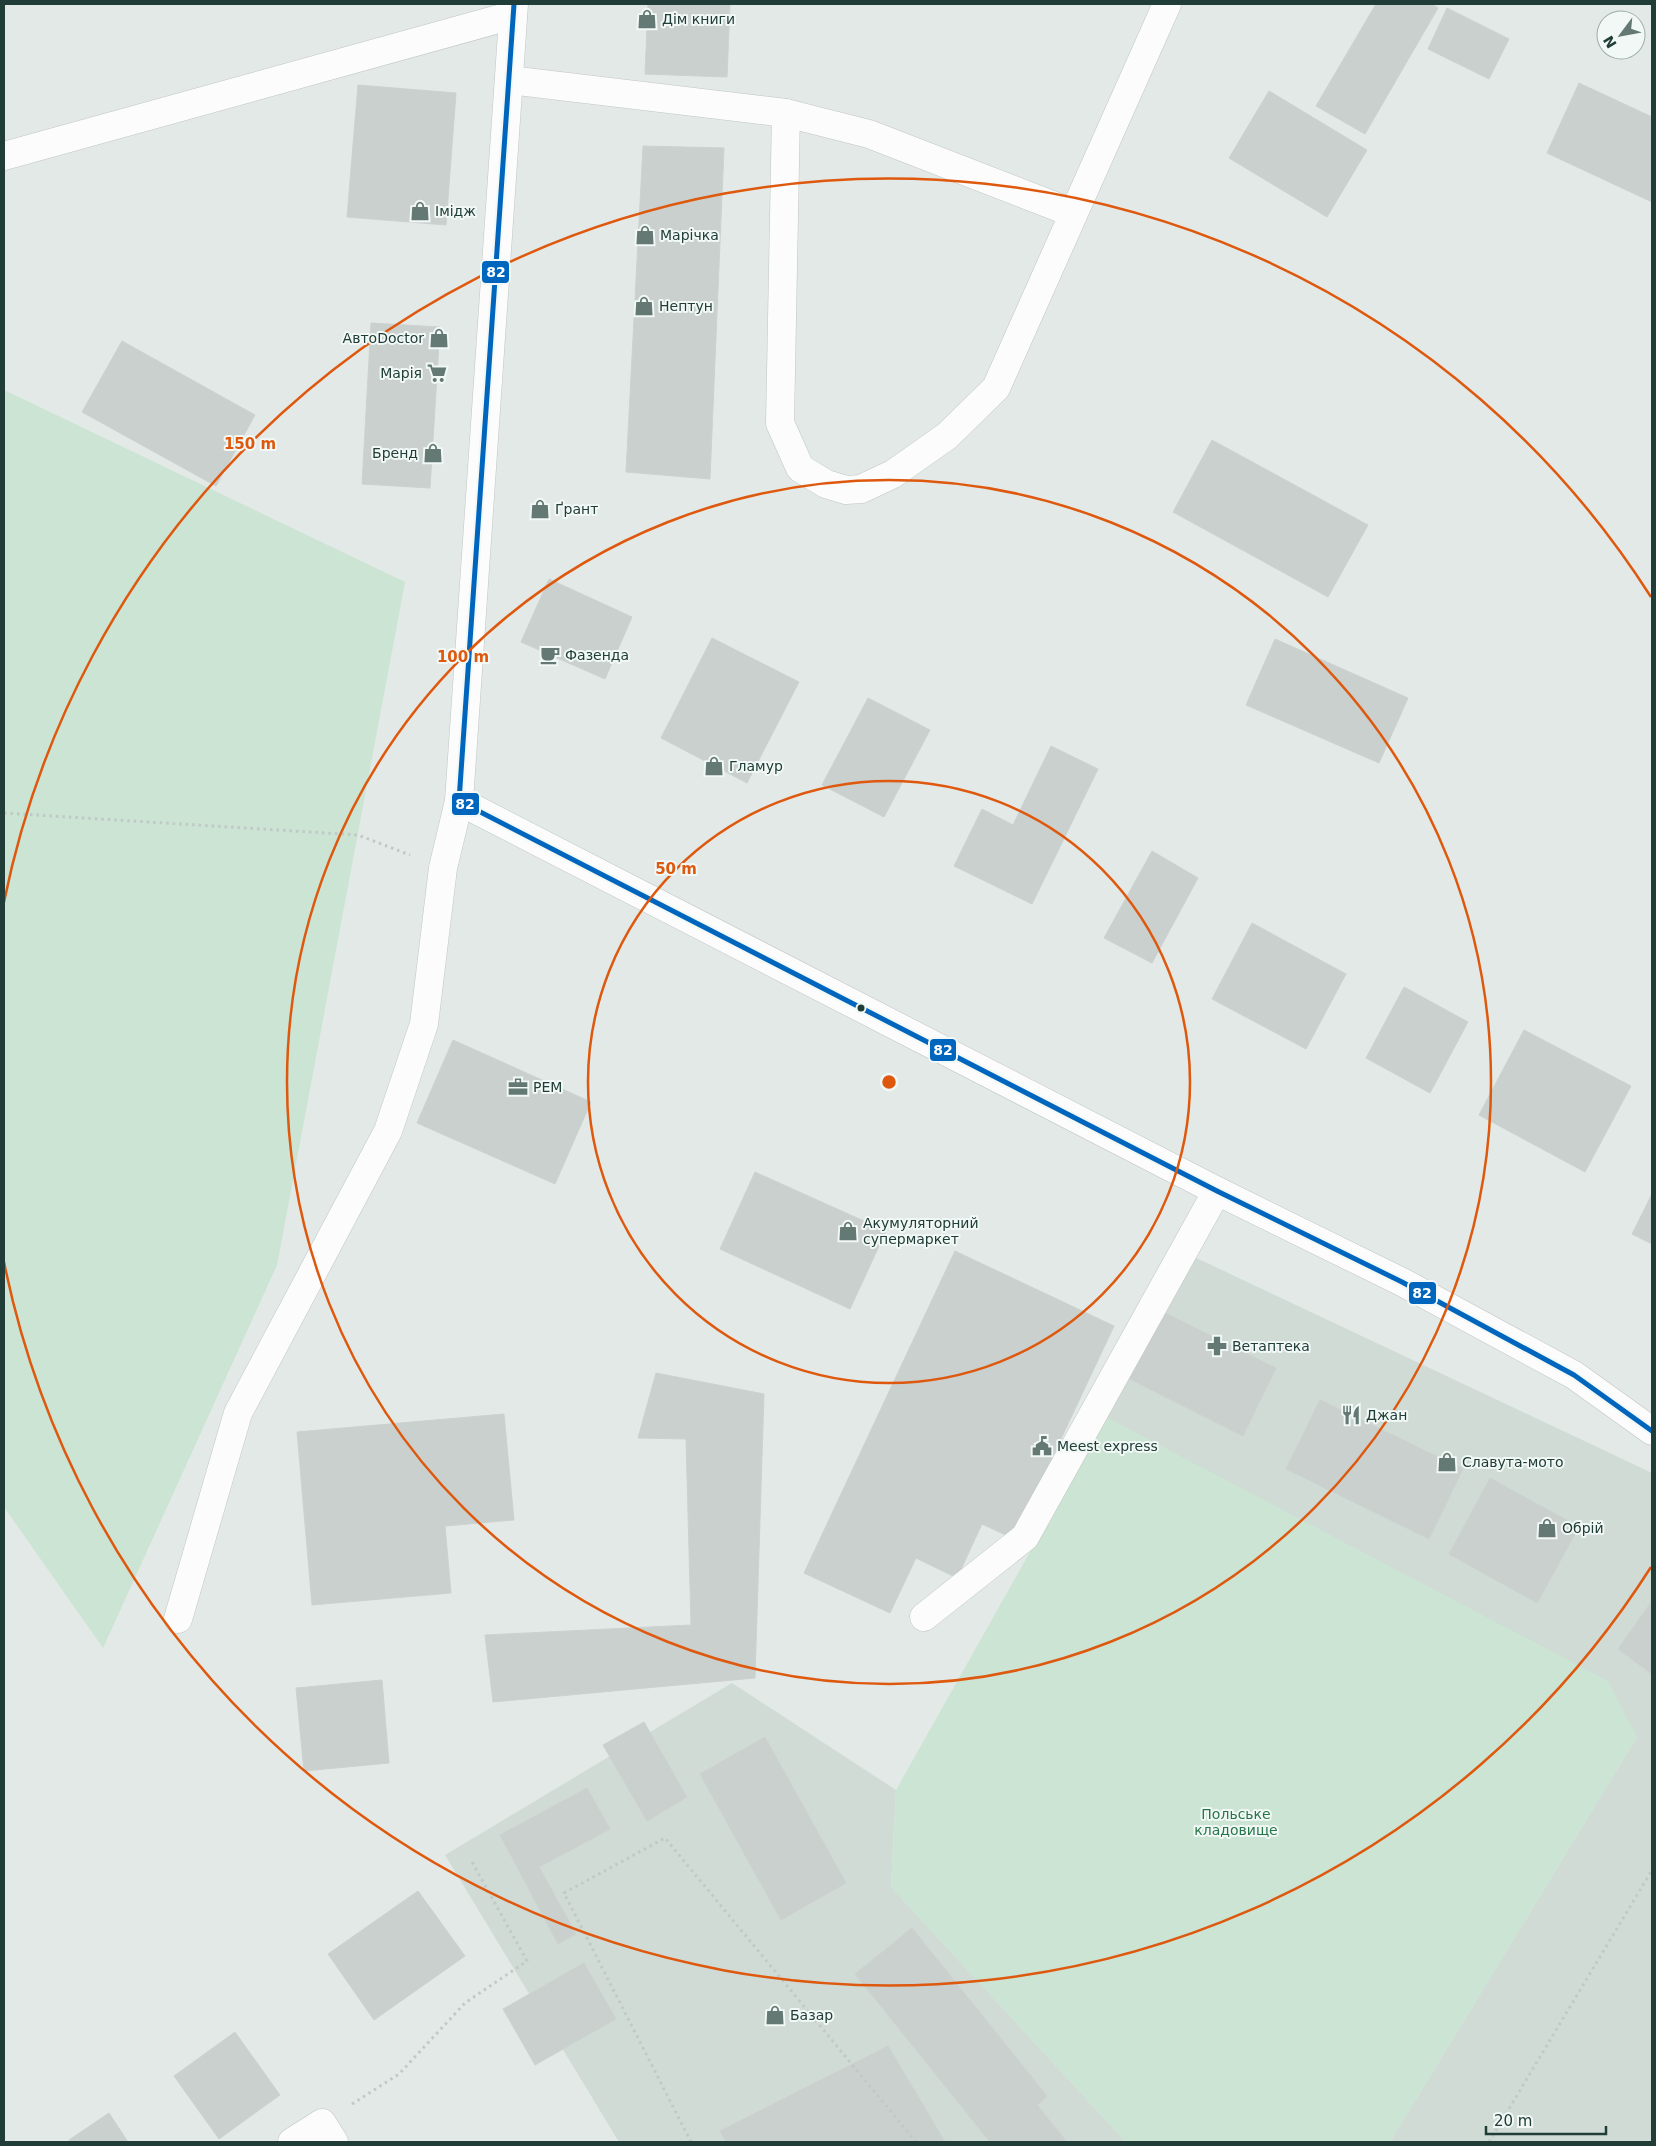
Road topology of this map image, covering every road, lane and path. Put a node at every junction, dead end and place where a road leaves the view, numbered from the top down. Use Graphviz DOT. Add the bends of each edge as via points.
graph roads {
  1 [pos="1167,4"];
  2 [pos="514,9"];
  3 [pos="509,80"];
  4 [pos="786,113"];
  5 [pos="4,156"];
  6 [pos="1073,213"];
  7 [pos="459,801"];
  8 [pos="4,812"];
  9 [pos="443,868"];
  10 [pos="1217,1191"];
  11 [pos="1652,1431"];
  12 [pos="924,1616"];
  13 [pos="178,1619"];
  14 [pos="472,1862"];
  15 [pos="1652,1870"];
  16 [pos="328,2133"];
  17 [pos="292,2142"];
  18 [pos="691,2142"];
  19 [pos="916,2142"];
  20 [pos="1489,2142"];
  1 -- 6 [label="street"];
  2 -- 3 [label="street"];
  2 -- 5 [label="street"];
  3 -- 4 [label="street"];
  3 -- 7 [label="street"];
  4 -- 6 [label="street" via="869,134"];
  4 -- 6 [label="street" via="780,423 800,468 826,484 846,490 861,489 893,474 947,436 996,388"];
  7 -- 9 [label="street"];
  7 -- 10 [label="street"];
  8 -- 9 [label="path" via="358,835"];
  9 -- 13 [label="street" via="424,1024 388,1131 238,1413"];
  10 -- 11 [label="street" via="1402,1282 1574,1375"];
  10 -- 12 [label="street" via="1025,1538"];
  14 -- 16 [label="path" via="527,1961 465,2002 399,2074"];
  15 -- 20 [label="path"];
  16 -- 17 [label="street"];
  18 -- 19 [label="path" via="564,1893 665,1838"];
}
